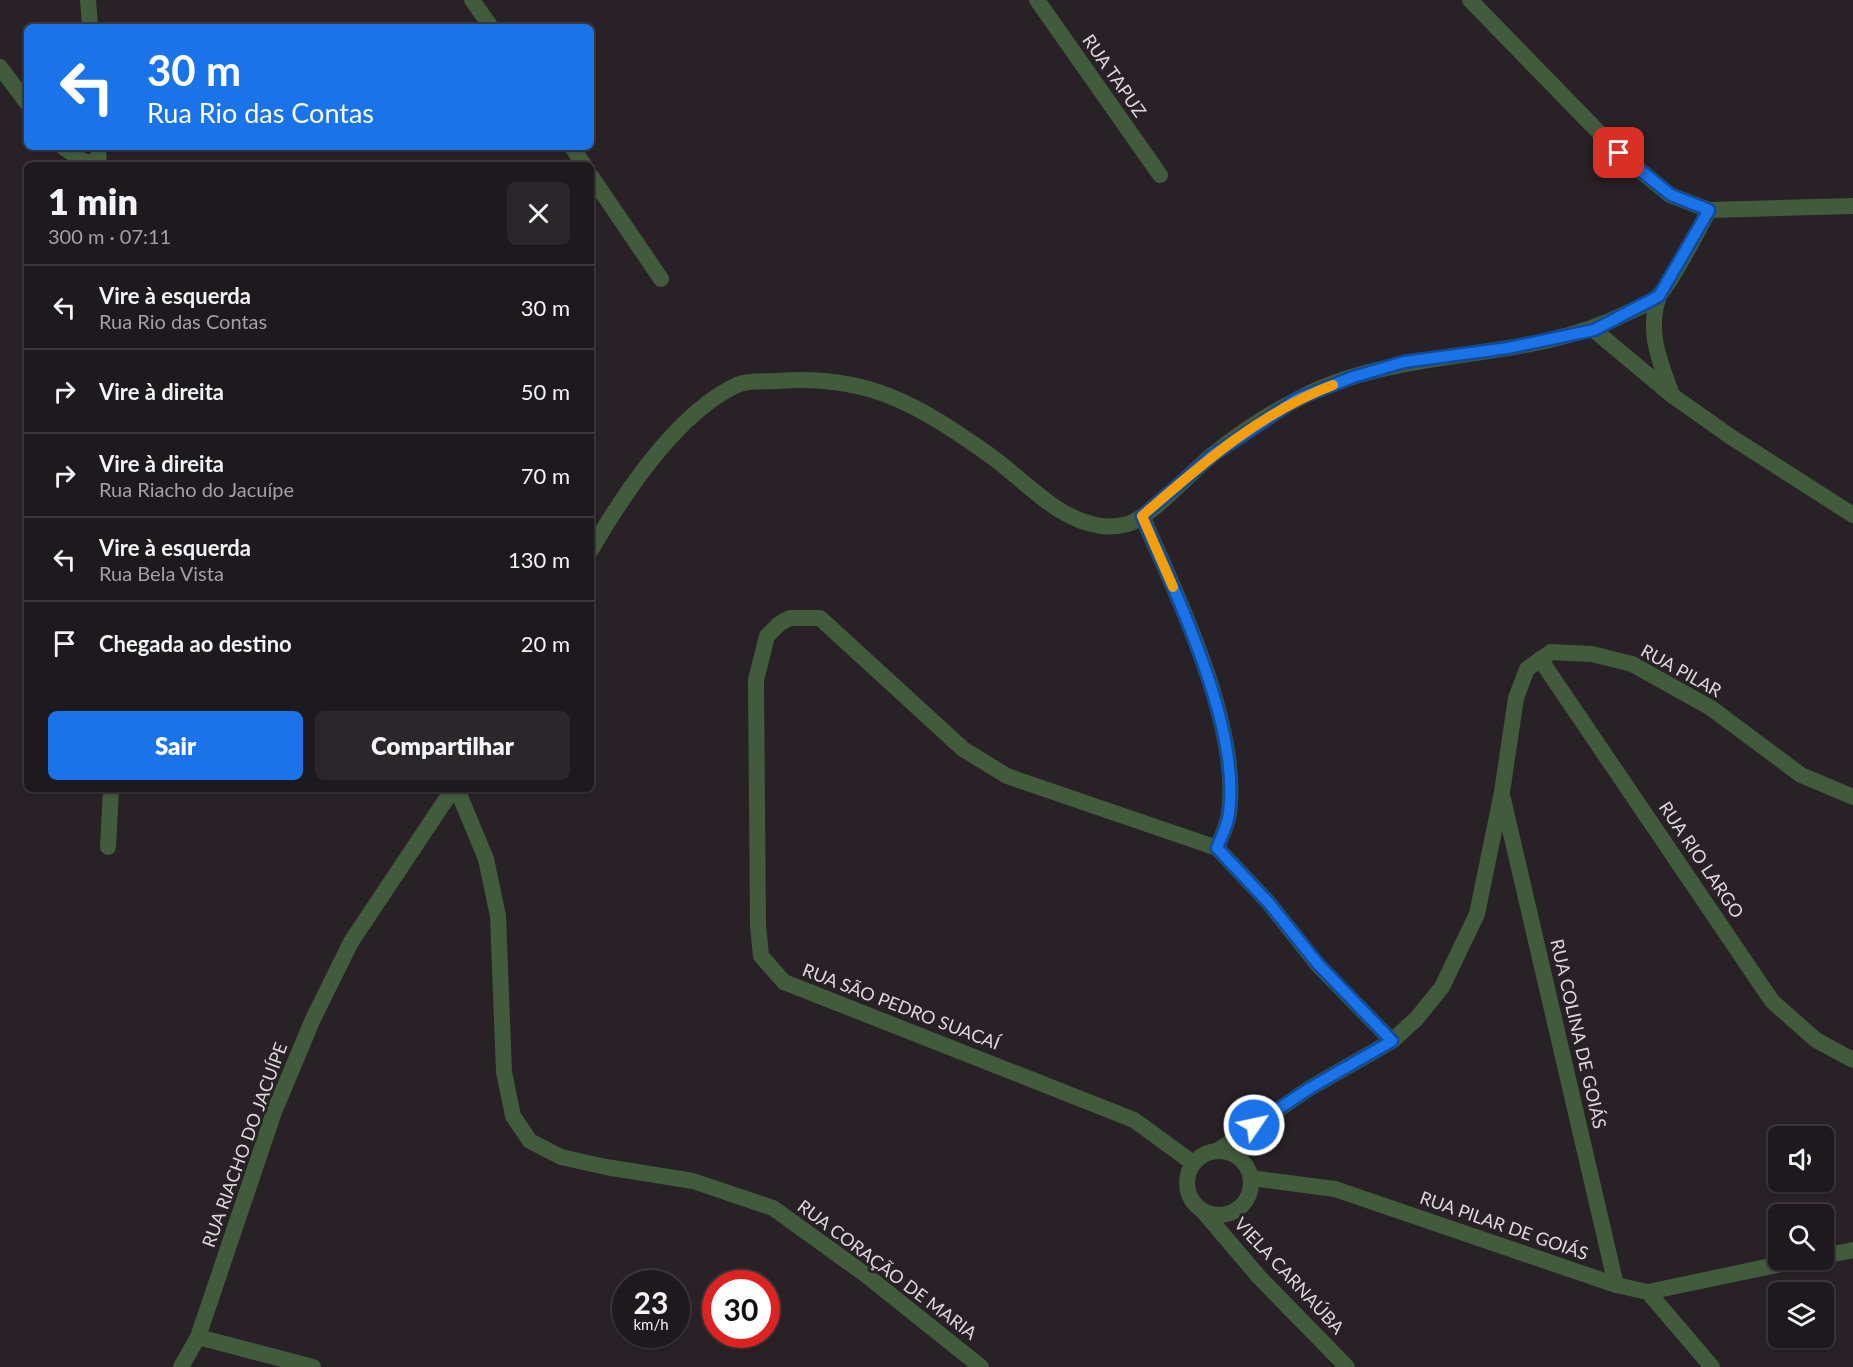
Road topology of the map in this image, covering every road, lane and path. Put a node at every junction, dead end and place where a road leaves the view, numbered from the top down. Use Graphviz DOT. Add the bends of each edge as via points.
graph roads {
  1 [pos="88,0"];
  2 [pos="472,0"];
  3 [pos="1037,0"];
  4 [pos="1470,0"];
  5 [pos="90,24"];
  6 [pos="489,24"];
  7 [pos="0,67"];
  8 [pos="24,99"];
  9 [pos="67,150"];
  10 [pos="87,162"];
  11 [pos="1160,175"];
  12 [pos="594,180"];
  13 [pos="1853,206"];
  14 [pos="1709,210"];
  15 [pos="661,279"];
  16 [pos="1659,296"];
  17 [pos="1594,330"];
  18 [pos="1673,396"];
  19 [pos="1853,515"];
  20 [pos="1142,516"];
  21 [pos="594,545"];
  22 [pos="1540,659"];
  23 [pos="111,792"];
  24 [pos="453,792"];
  25 [pos="456,792"];
  26 [pos="1502,792"];
  27 [pos="1853,797"];
  28 [pos="108,847"];
  29 [pos="1217,848"];
  30 [pos="1392,1041"];
  31 [pos="1853,1060"];
  32 [pos="1217,1151"];
  33 [pos="1193,1163"];
  34 [pos="1251,1178"];
  35 [pos="1202,1210"];
  36 [pos="1853,1250"];
  37 [pos="1834,1254"];
  38 [pos="1768,1267"];
  39 [pos="1616,1285"];
  40 [pos="1648,1292"];
  41 [pos="198,1337"];
  42 [pos="181,1367"];
  43 [pos="313,1367"];
  44 [pos="981,1367"];
  45 [pos="1347,1367"];
  46 [pos="1712,1367"];
  1 -- 5 [label="street"];
  2 -- 6 [label="street"];
  3 -- 11 [label="street, RUA TAPUZ"];
  4 -- 14 [label="street" via="1619,153 1671,195"];
  7 -- 8 [label="street"];
  9 -- 10 [label="street"];
  12 -- 15 [label="street"];
  13 -- 14 [label="street"];
  14 -- 16 [label="street"];
  16 -- 17 [label="street"];
  16 -- 18 [label="street" via="1653,313 1653,332"];
  17 -- 18 [label="street"];
  17 -- 20 [label="street" via="1508,348 1404,362 1297,399 1213,455"];
  18 -- 19 [label="street"];
  20 -- 21 [label="street" via="1126,524 1103,526 1060,512 1004,465 942,422 895,396 851,383 804,379 739,384 705,407 660,449 618,503"];
  20 -- 29 [label="street" via="1194,637 1223,732 1232,782 1229,816"];
  22 -- 26 [label="street" via="1527,669 1516,698"];
  22 -- 27 [label="street, RUA PILAR" via="1551,652 1632,664 1711,708 1801,775"];
  22 -- 31 [label="street, RUA RIO LARGO" via="1772,1001 1816,1040"];
  23 -- 28 [label="street"];
  24 -- 41 [label="street, RUA RIACHO DO JACUÍPE" via="351,942 313,1019 274,1112"];
  25 -- 44 [label="street, RUA CORAÇÃO DE MARIA" via="486,859 498,916 504,1072 513,1116 530,1141 561,1157 693,1181 773,1208 866,1275"];
  26 -- 30 [label="street" via="1477,914 1442,987"];
  26 -- 39 [label="street, RUA COLINA DE GOIÁS"];
  29 -- 30 [label="street" via="1268,902 1318,964"];
  29 -- 33 [label="street, RUA SÃO PEDRO SUACAÍ" via="1007,776 963,749 820,618 790,618 767,636 756,680 761,956 784,982 1134,1120"];
  30 -- 32 [label="street" via="1310,1088"];
  32 -- 33 [label="street"];
  32 -- 34 [label="street" via="1241,1159"];
  33 -- 35 [label="street" via="1187,1184 1194,1203"];
  34 -- 35 [label="street" via="1247,1199 1232,1212 1212,1214"];
  34 -- 39 [label="street, RUA PILAR DE GOIÁS" via="1335,1189"];
  35 -- 45 [label="street, VIELA CARNAÚBA" via="1259,1277"];
  36 -- 37 [label="street"];
  38 -- 40 [label="street"];
  39 -- 40 [label="street, RUA PILAR DE GOIÁS"];
  40 -- 46 [label="street"];
  41 -- 42 [label="street, RUA RIACHO DO JACUÍPE"];
  41 -- 43 [label="street"];
}
